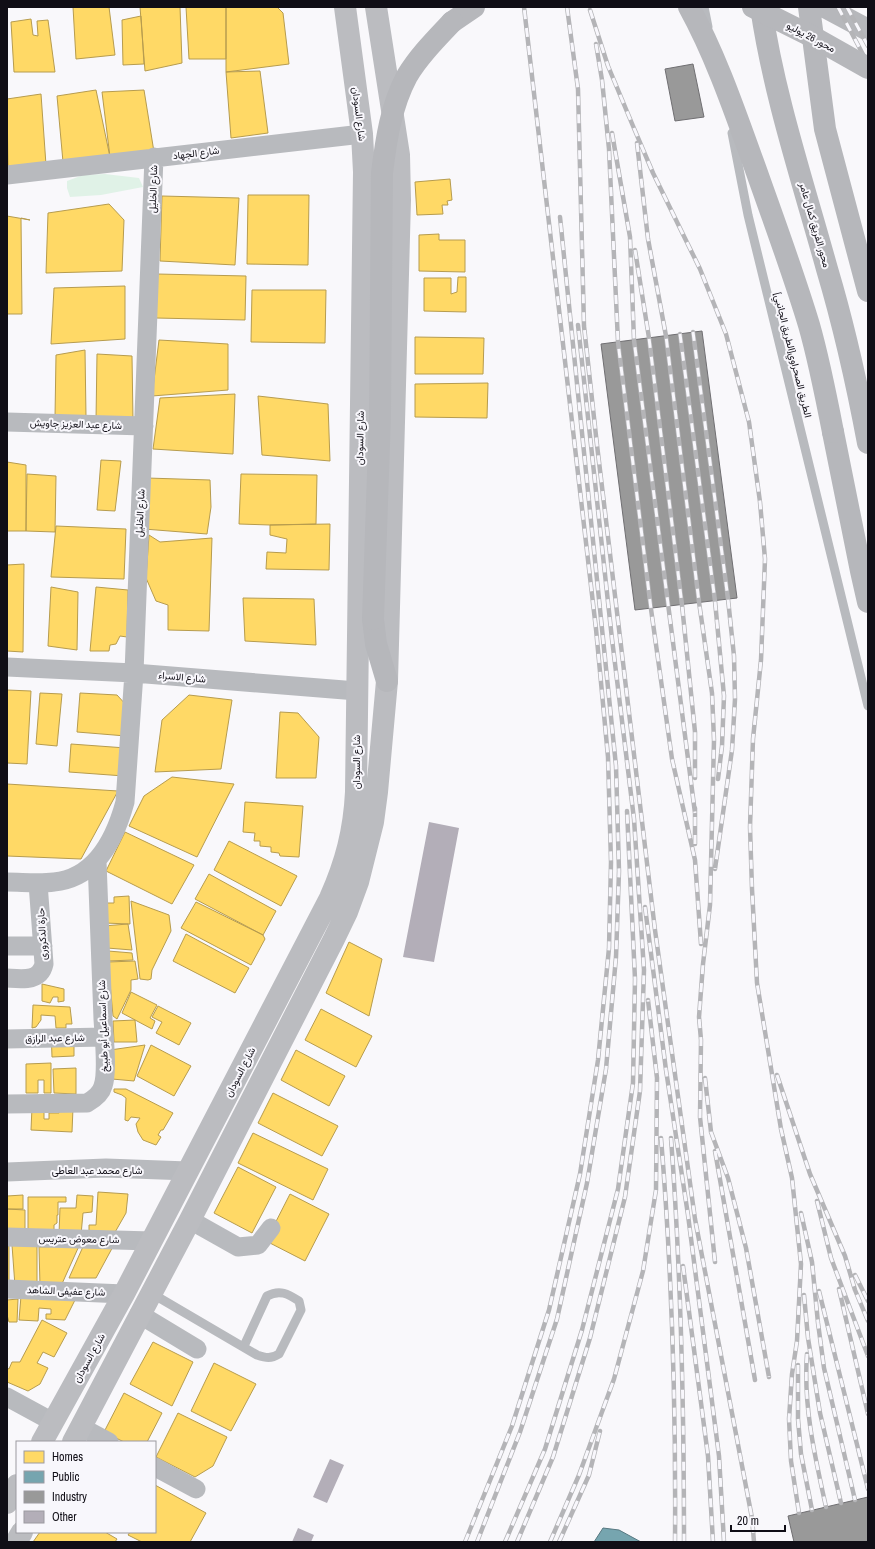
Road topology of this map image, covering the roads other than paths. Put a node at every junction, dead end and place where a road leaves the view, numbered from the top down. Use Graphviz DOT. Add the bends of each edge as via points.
graph roads {
  1 [pos="345,7"];
  2 [pos="376,7"];
  3 [pos="474,7"];
  4 [pos="689,7"];
  5 [pos="704,7"];
  6 [pos="753,7"];
  7 [pos="761,7"];
  8 [pos="808,7"];
  9 [pos="824,7"];
  10 [pos="868,30"];
  11 [pos="868,68"];
  12 [pos="362,134"];
  13 [pos="154,158"];
  14 [pos="7,175"];
  15 [pos="868,291"];
  16 [pos="7,422"];
  17 [pos="144,426"];
  18 [pos="868,443"];
  19 [pos="868,602"];
  20 [pos="7,667"];
  21 [pos="134,673"];
  22 [pos="387,681"];
  23 [pos="357,691"];
  24 [pos="868,706"];
  25 [pos="97,861"];
  26 [pos="7,882"];
  27 [pos="38,883"];
  28 [pos="7,946"];
  29 [pos="43,946"];
  30 [pos="7,978"];
  31 [pos="104,1037"];
  32 [pos="7,1039"];
  33 [pos="7,1104"];
  34 [pos="188,1171"];
  35 [pos="7,1172"];
  36 [pos="190,1220"];
  37 [pos="271,1228"];
  38 [pos="7,1237"];
  39 [pos="152,1241"];
  40 [pos="7,1289"];
  41 [pos="151,1293"];
  42 [pos="124,1294"];
  43 [pos="139,1314"];
  44 [pos="244,1346"];
  45 [pos="197,1349"];
  46 [pos="7,1397"];
  47 [pos="54,1422"];
  48 [pos="77,1434"];
  49 [pos="43,1441"];
  50 [pos="105,1441"];
  51 [pos="156,1468"];
  52 [pos="16,1487"];
  53 [pos="196,1489"];
  54 [pos="7,1502"];
  55 [pos="21,1533"];
  56 [pos="16,1542"];
  1 -- 12 [label="main road, شارع السودان"];
  2 -- 22 [label="main road" via="399,155 400,193"];
  3 -- 22 [label="highway, bridge" via="452,22 430,45 407,76 393,109 382,174 380,415 373,619 378,657"];
  4 -- 19 [label="highway, bridge" via="727,90 781,238 809,325"];
  5 -- 24 [label="lane, الطريق الصحراوي[الطريق الجانبي]" via="748,215"];
  6 -- 11 [label="highway, محور 26 يوليو, bridge"];
  7 -- 18 [label="highway, محور الفريق كمال عامر" via="790,139 855,373"];
  8 -- 15 [label="highway" via="825,129"];
  9 -- 10 [label="highway"];
  12 -- 13 [label="street, شارع الجهاد"];
  12 -- 23 [label="main road, شارع السودان" via="364,172"];
  13 -- 14 [label="street, شارع الجهاد"];
  13 -- 17 [label="street, شارع الخليل"];
  16 -- 17 [label="street, شارع عبد العزيز جاويش"];
  17 -- 21 [label="street, شارع الخليل"];
  20 -- 21 [label="street, شارع الاسراء"];
  21 -- 23 [label="street, شارع الاسراء"];
  21 -- 25 [label="street, شارع الخليل" via="125,802 112,839"];
  22 -- 36 [label="main road" via="373,822 358,882 334,940"];
  23 -- 34 [label="main road, شارع السودان" via="355,814 339,878"];
  25 -- 27 [label="street, شارع الخليل" via="85,871 70,878"];
  25 -- 31 [label="street, شارع اسماعيل أبو طبيخ"];
  26 -- 27 [label="street, شارع الخليل"];
  27 -- 29 [label="street, حارة الدكرورى"];
  28 -- 29 [label="street"];
  29 -- 30 [label="street, حارة الدكرورى" via="44,964 39,974 29,979"];
  31 -- 32 [label="street, شارع عبد الرازق"];
  31 -- 33 [label="street, شارع اسماعيل أبو طبيخ" via="104,1082 93,1100 80,1104"];
  34 -- 35 [label="street, شارع محمد عبد العاطى" via="106,1168"];
  34 -- 39 [label="main road, شارع السودان"];
  36 -- 37 [label="street" via="238,1247 258,1245"];
  36 -- 41 [label="main road"];
  38 -- 39 [label="street, شارع معوض عتريس"];
  39 -- 42 [label="main road, شارع السودان"];
  40 -- 42 [label="street, شارع عفيفى الشاهد"];
  41 -- 43 [label="main road"];
  41 -- 44 [label="lane"];
  42 -- 47 [label="main road, شارع السودان"];
  43 -- 45 [label="street"];
  43 -- 48 [label="main road"];
  44 -- 44 [label="lane" via="264,1357 272,1358 278,1354 301,1310 299,1301 282,1291 267,1296"];
  46 -- 47 [label="street"];
  47 -- 49 [label="main road, شارع السودان"];
  48 -- 50 [label="street"];
  51 -- 53 [label="street"];
  52 -- 54 [label="main road"];
  55 -- 56 [label="main road"];
}
